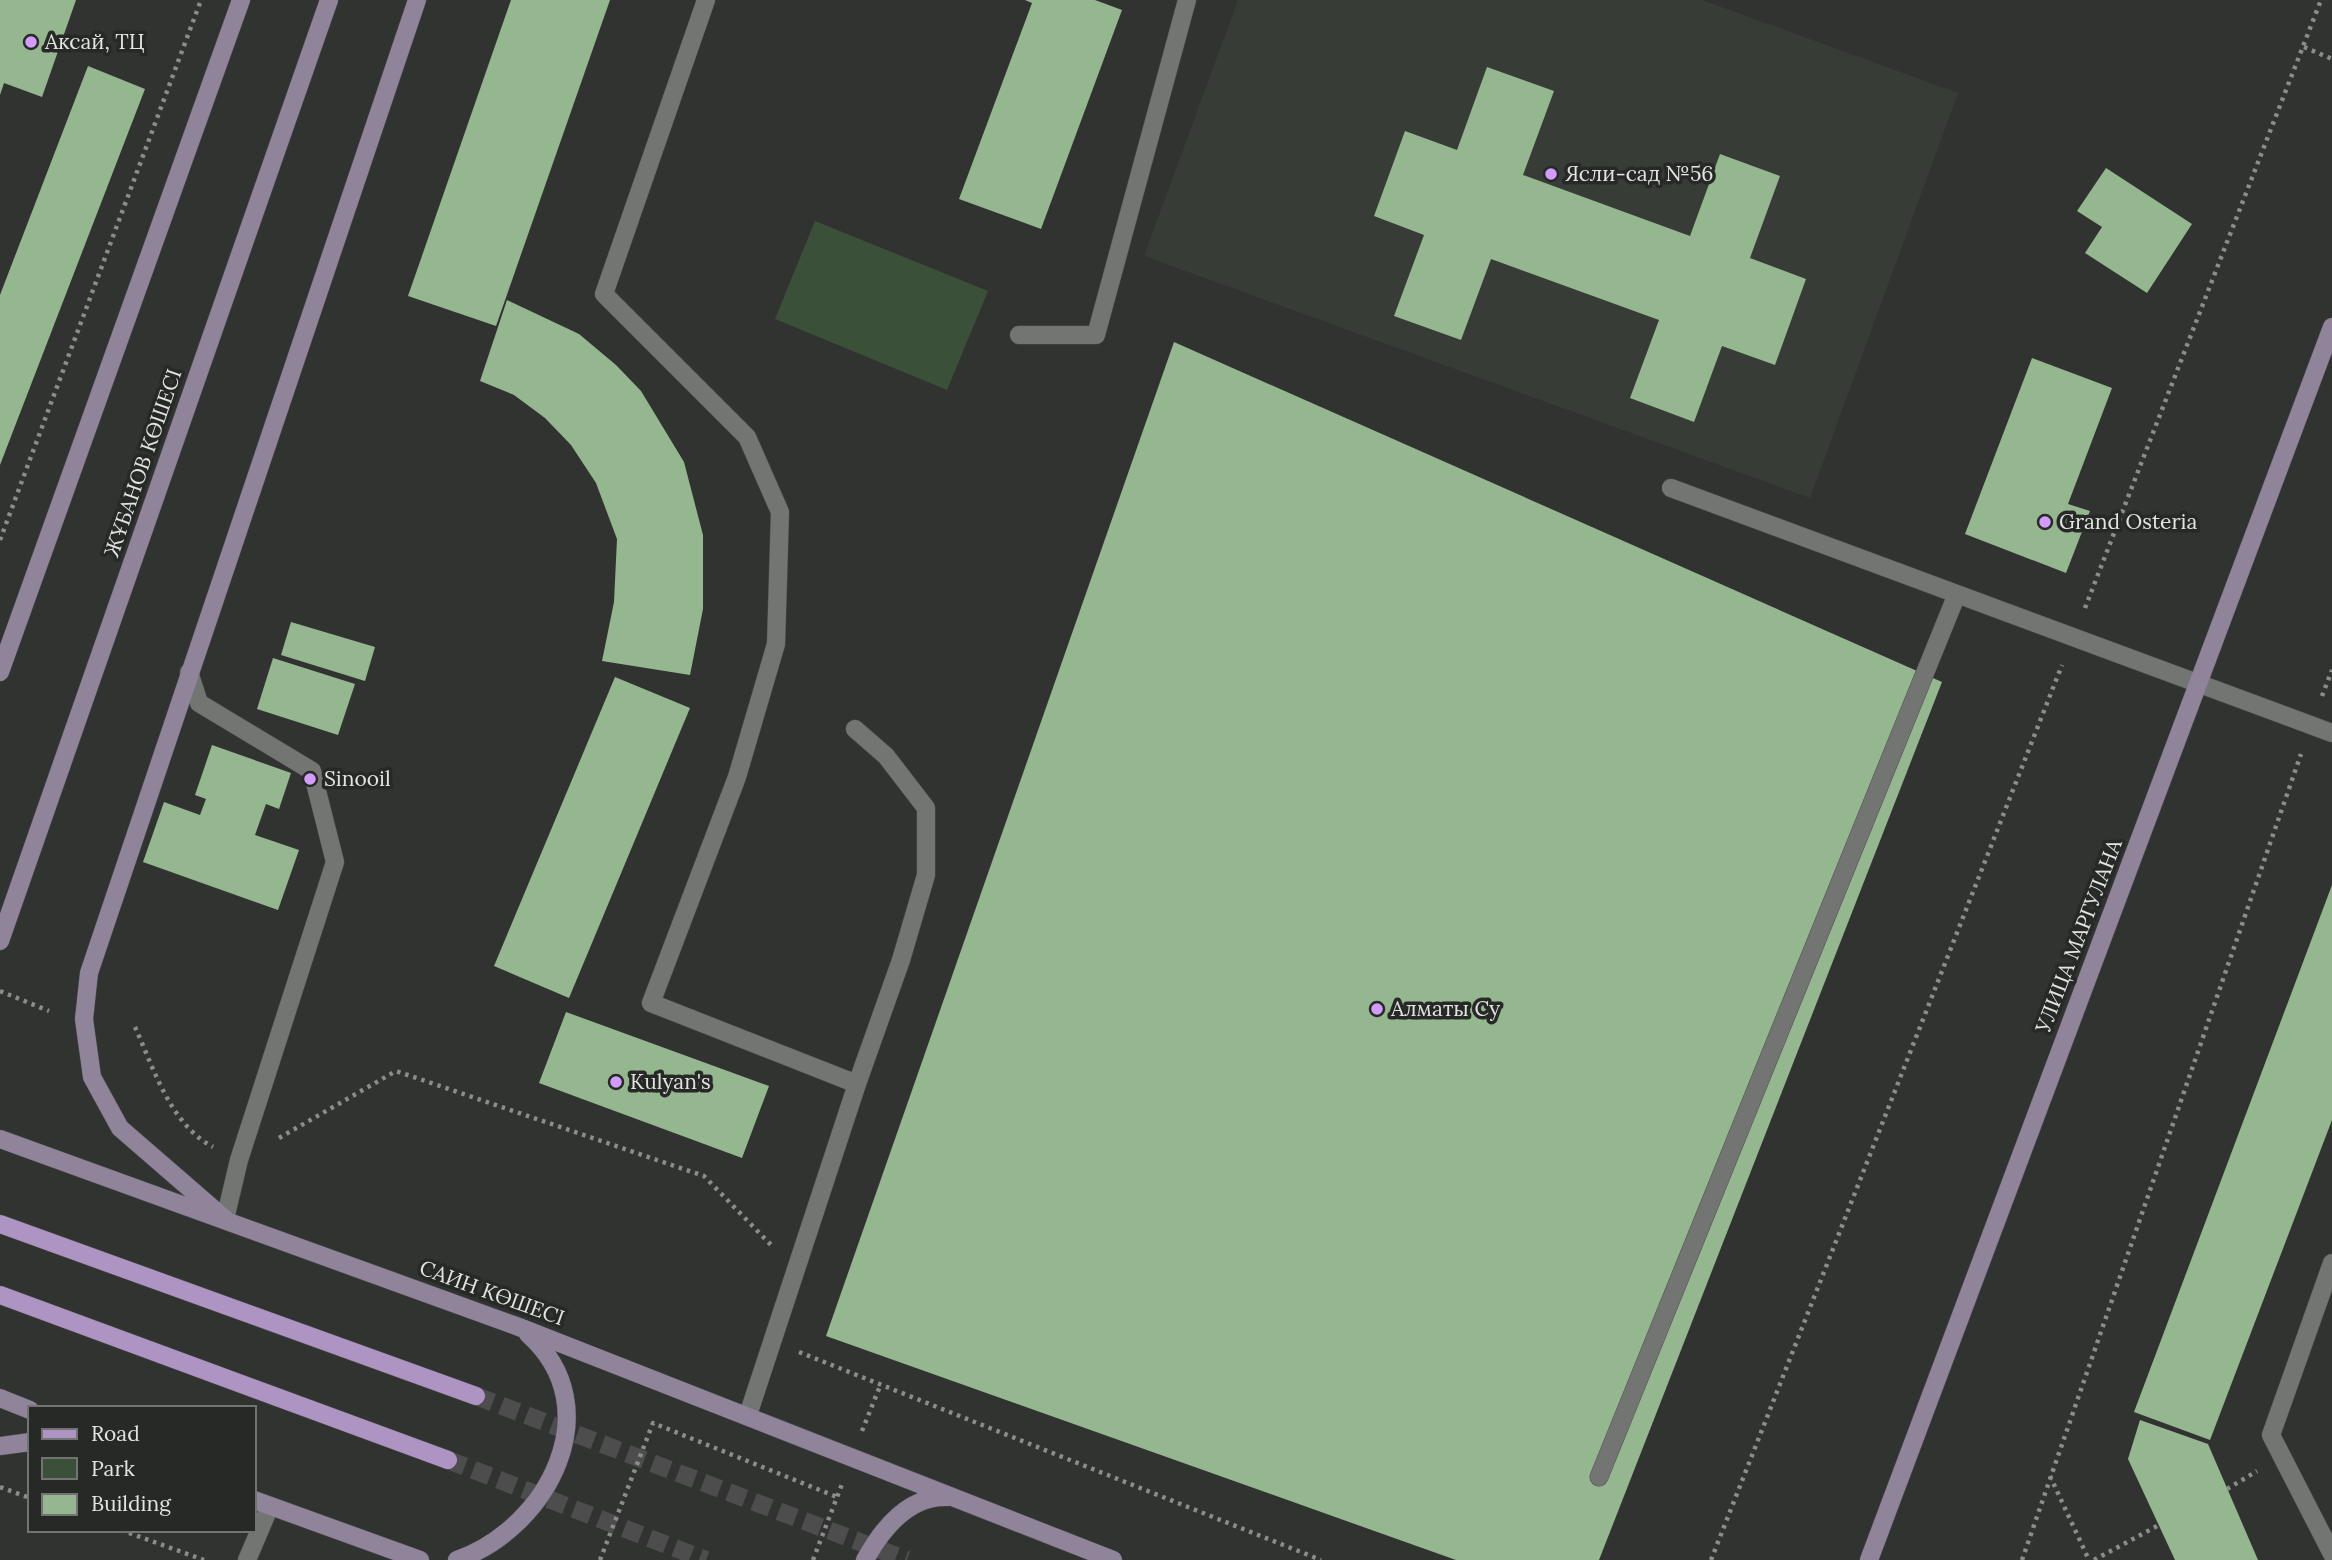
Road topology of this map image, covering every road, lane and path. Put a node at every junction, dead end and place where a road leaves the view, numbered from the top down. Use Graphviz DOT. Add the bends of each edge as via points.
graph roads {
  1 [pos="201,0"];
  2 [pos="241,0"];
  3 [pos="329,0"];
  4 [pos="417,0"];
  5 [pos="706,0"];
  6 [pos="1187,0"];
  7 [pos="2321,0"];
  8 [pos="2304,47"];
  9 [pos="2332,59"];
  10 [pos="2332,327"];
  11 [pos="1019,335"];
  12 [pos="1671,488"];
  13 [pos="0,540"];
  14 [pos="1957,594"];
  15 [pos="2073,637"];
  16 [pos="2332,670"];
  17 [pos="0,672"];
  18 [pos="189,672"];
  19 [pos="2197,684"];
  20 [pos="2312,725"];
  21 [pos="855,729"];
  22 [pos="2332,733"];
  23 [pos="0,941"];
  24 [pos="0,991"];
  25 [pos="49,1011"];
  26 [pos="135,1027"];
  27 [pos="857,1084"];
  28 [pos="0,1139"];
  29 [pos="239,1160"];
  30 [pos="225,1219"];
  31 [pos="0,1224"];
  32 [pos="2332,1263"];
  33 [pos="796,1270"];
  34 [pos="0,1296"];
  35 [pos="519,1327"];
  36 [pos="772,1341"];
  37 [pos="476,1396"];
  38 [pos="0,1398"];
  39 [pos="28,1409"];
  40 [pos="748,1415"];
  41 [pos="28,1442"];
  42 [pos="0,1446"];
  43 [pos="448,1460"];
  44 [pos="2050,1476"];
  45 [pos="1599,1477"];
  46 [pos="0,1487"];
  47 [pos="28,1497"];
  48 [pos="837,1497"];
  49 [pos="965,1500"];
  50 [pos="262,1503"];
  51 [pos="2159,1525"];
  52 [pos="256,1526"];
  53 [pos="127,1532"];
  54 [pos="254,1532"];
  55 [pos="2332,1554"];
  56 [pos="204,1560"];
  57 [pos="247,1560"];
  58 [pos="420,1560"];
  59 [pos="457,1560"];
  60 [pos="600,1560"];
  61 [pos="865,1560"];
  62 [pos="1113,1560"];
  63 [pos="1321,1560"];
  64 [pos="1711,1560"];
  65 [pos="1869,1560"];
  66 [pos="2022,1560"];
  67 [pos="2089,1560"];
  68 [pos="2094,1560"];
  1 -- 13 [label="path"];
  2 -- 17 [label="main road"];
  3 -- 23 [label="main road, ЖҰБАНОВ КӨШЕСІ"];
  4 -- 18 [label="main road"];
  5 -- 27 [label="lane" via="604,294 747,437 780,512 776,644 737,777 651,1003"];
  6 -- 11 [label="lane" via="1096,335"];
  7 -- 8 [label="path"];
  8 -- 9 [label="path"];
  8 -- 15 [label="path"];
  10 -- 19 [label="main road, УЛИЦА МАРГУЛАНА"];
  12 -- 14 [label="lane"];
  14 -- 15 [label="lane"];
  14 -- 45 [label="lane"];
  15 -- 19 [label="lane"];
  15 -- 64 [label="path"];
  16 -- 20 [label="path"];
  18 -- 29 [label="lane" via="199,703 312,771 335,862"];
  18 -- 30 [label="main road" via="89,974 84,1019 92,1077 120,1128"];
  19 -- 20 [label="lane"];
  19 -- 65 [label="main road, УЛИЦА МАРГУЛАНА"];
  20 -- 22 [label="lane"];
  20 -- 44 [label="path"];
  21 -- 27 [label="lane" via="886,756 926,808 926,875"];
  24 -- 25 [label="path"];
  26 -- 29 [label="path" via="172,1107 197,1138"];
  27 -- 33 [label="lane"];
  28 -- 30 [label="main road, САИН КӨШЕСІ"];
  29 -- 30 [label="lane"];
  29 -- 33 [label="path" via="396,1071 704,1176"];
  30 -- 35 [label="main road, САИН КӨШЕСІ"];
  31 -- 37 [label="main road"];
  32 -- 55 [label="lane" via="2271,1436"];
  33 -- 36 [label="lane"];
  34 -- 43 [label="main road"];
  35 -- 40 [label="main road, САИН КӨШЕСІ"];
  35 -- 59 [label="main road" via="552,1359 565,1386 562,1448 554,1472 528,1513 488,1546"];
  36 -- 40 [label="lane"];
  36 -- 63 [label="path"];
  38 -- 39 [label="main road"];
  40 -- 49 [label="main road, САИН КӨШЕСІ"];
  41 -- 42 [label="main road"];
  44 -- 66 [label="path"];
  44 -- 67 [label="path"];
  46 -- 47 [label="path"];
  48 -- 60 [label="path" via="653,1423"];
  49 -- 61 [label="main road" via="932,1497 918,1502 883,1531"];
  49 -- 62 [label="main road, САИН КӨШЕСІ"];
  50 -- 52 [label="lane"];
  50 -- 58 [label="main road"];
  51 -- 68 [label="path"];
  53 -- 56 [label="path"];
  54 -- 57 [label="lane"];
}
